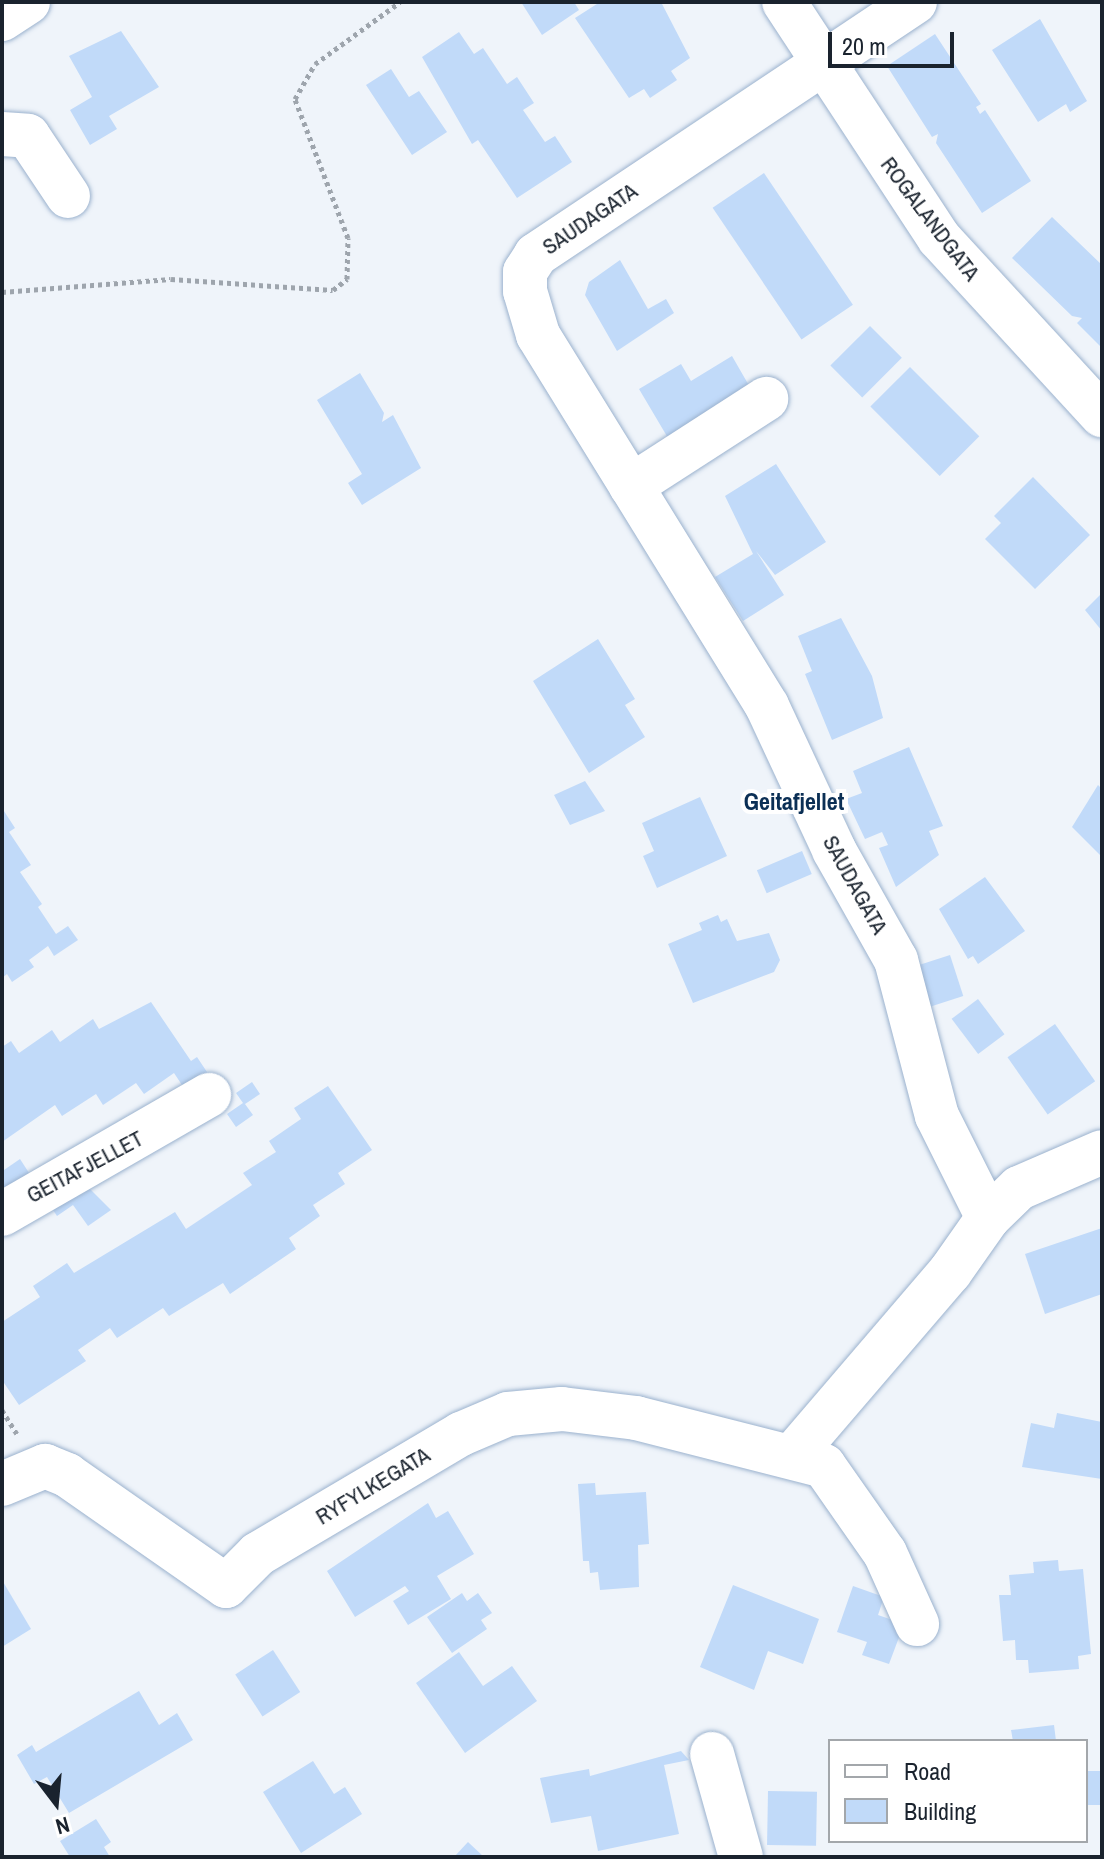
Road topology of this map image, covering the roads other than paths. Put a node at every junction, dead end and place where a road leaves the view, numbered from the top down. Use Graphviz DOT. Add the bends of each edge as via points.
graph roads {
  1 [pos="28,2"];
  2 [pos="784,2"];
  3 [pos="915,2"];
  4 [pos="2,19"];
  5 [pos="823,65"];
  6 [pos="2,134"];
  7 [pos="68,196"];
  8 [pos="766,399"];
  9 [pos="1102,415"];
  10 [pos="631,486"];
  11 [pos="209,1095"];
  12 [pos="1102,1152"];
  13 [pos="2,1214"];
  14 [pos="988,1218"];
  15 [pos="809,1460"];
  16 [pos="2,1484"];
  17 [pos="917,1624"];
  18 [pos="712,1754"];
  19 [pos="741,1857"];
  1 -- 4 [label="street"];
  2 -- 5 [label="street, ROGALANDGATA"];
  3 -- 5 [label="street, SAUDAGATA"];
  5 -- 9 [label="street, ROGALANDGATA" via="939,238"];
  5 -- 10 [label="street, SAUDAGATA" via="536,255 525,272 527,312 538,335"];
  6 -- 7 [label="street" via="35,143"];
  8 -- 10 [label="street"];
  10 -- 14 [label="street, SAUDAGATA" via="767,706 834,850 896,960 937,1116"];
  11 -- 13 [label="street, GEITAFJELLET"];
  12 -- 14 [label="street" via="1019,1188"];
  14 -- 15 [label="street"];
  15 -- 16 [label="street, RYFYLKEGATA" via="636,1418 562,1409 508,1414 461,1434 258,1554 226,1586 67,1475 45,1466"];
  15 -- 17 [label="street" via="885,1553"];
  18 -- 19 [label="street"];
}
